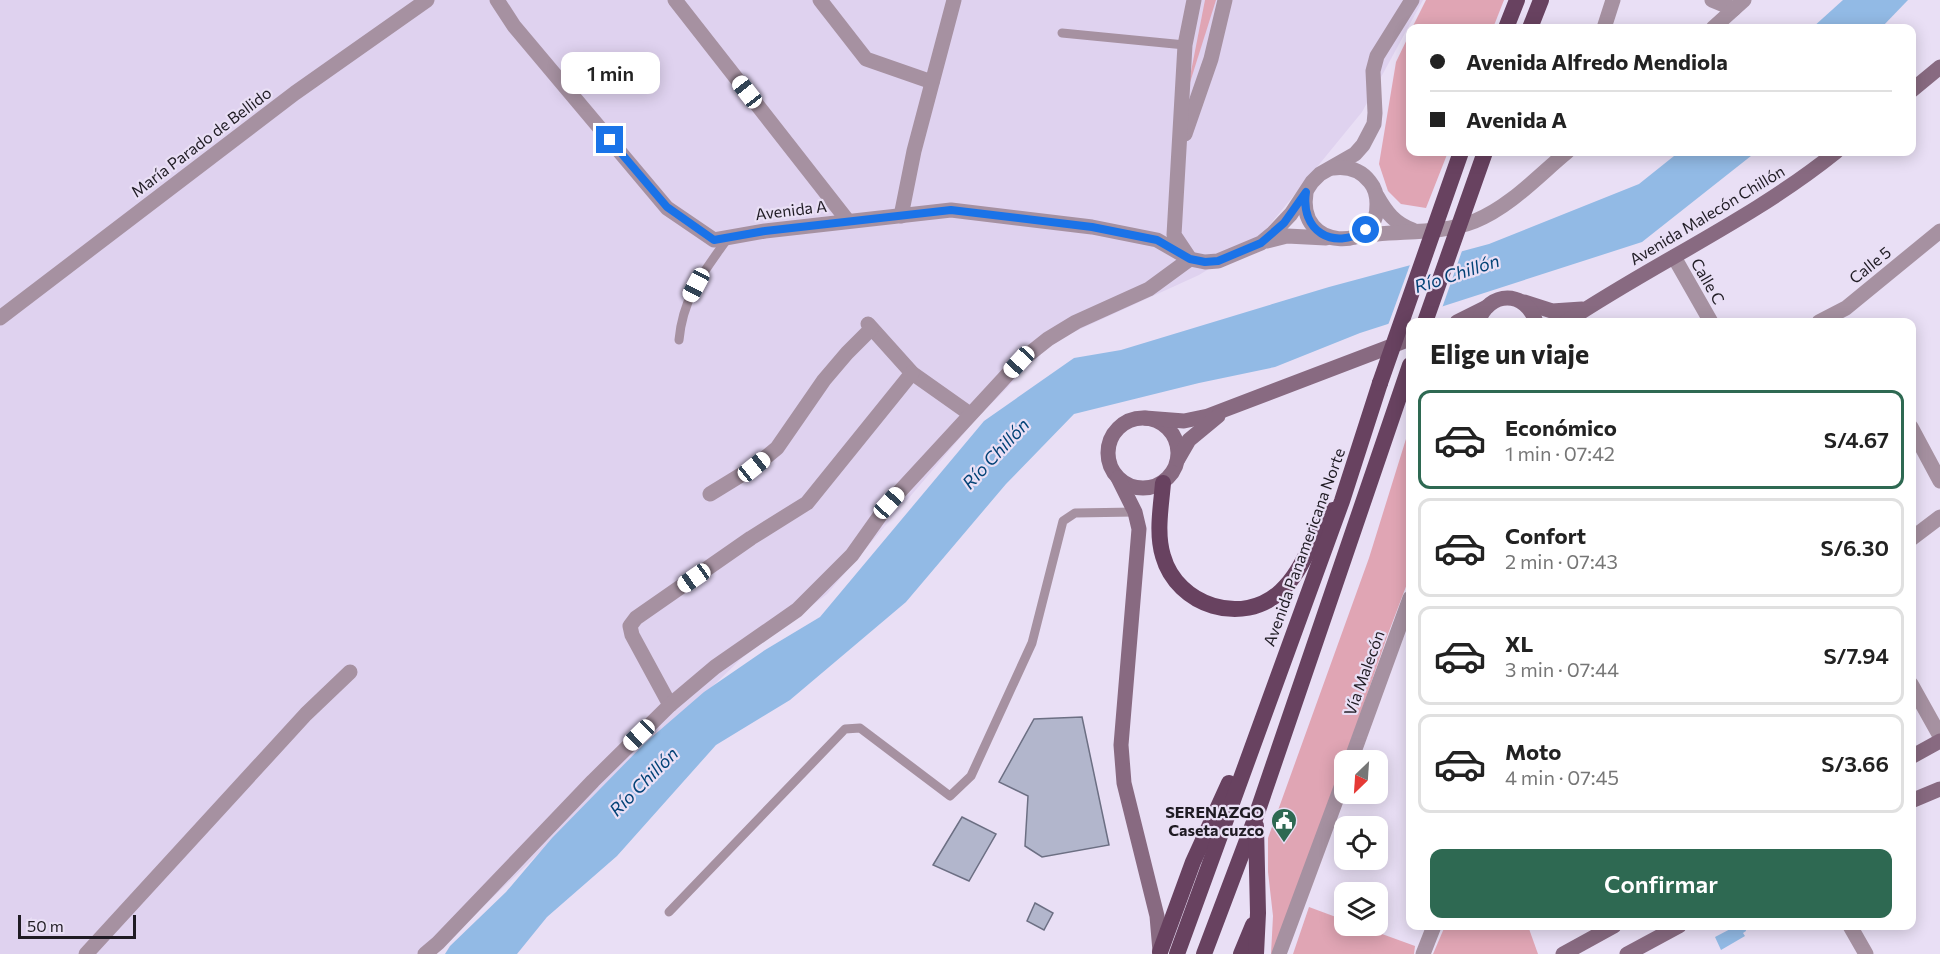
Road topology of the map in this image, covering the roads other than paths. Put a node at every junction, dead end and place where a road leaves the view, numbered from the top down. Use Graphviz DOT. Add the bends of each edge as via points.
graph roads {
  1 [pos="427,0"];
  2 [pos="497,0"];
  3 [pos="675,0"];
  4 [pos="820,0"];
  5 [pos="954,0"];
  6 [pos="1194,0"];
  7 [pos="1225,0"];
  8 [pos="1412,0"];
  9 [pos="1516,0"];
  10 [pos="1541,0"];
  11 [pos="1613,0"];
  12 [pos="1712,0"];
  13 [pos="1739,4"];
  14 [pos="1507,24"];
  15 [pos="1532,24"];
  16 [pos="1605,24"];
  17 [pos="1717,24"];
  18 [pos="1062,33"];
  19 [pos="1185,45"];
  20 [pos="1940,67"];
  21 [pos="932,82"];
  22 [pos="1916,87"];
  23 [pos="1460,156"];
  24 [pos="1484,156"];
  25 [pos="1561,156"];
  26 [pos="1831,156"];
  27 [pos="1177,163"];
  28 [pos="1330,168"];
  29 [pos="1306,192"];
  30 [pos="1377,196"];
  31 [pos="901,216"];
  32 [pos="848,221"];
  33 [pos="1413,230"];
  34 [pos="1940,231"];
  35 [pos="1355,237"];
  36 [pos="728,238"];
  37 [pos="1331,238"];
  38 [pos="1261,243"];
  39 [pos="1674,257"];
  40 [pos="1190,259"];
  41 [pos="1520,301"];
  42 [pos="1593,304"];
  43 [pos="1487,307"];
  44 [pos="1846,308"];
  45 [pos="0,318"];
  46 [pos="1426,318"];
  47 [pos="1465,318"];
  48 [pos="1480,318"];
  49 [pos="1534,318"];
  50 [pos="1573,318"];
  51 [pos="1709,318"];
  52 [pos="1827,318"];
  53 [pos="1852,318"];
  54 [pos="679,340"];
  55 [pos="1406,341"];
  56 [pos="912,373"];
  57 [pos="1406,377"];
  58 [pos="1228,410"];
  59 [pos="970,414"];
  60 [pos="1145,418"];
  61 [pos="1916,434"];
  62 [pos="1934,455"];
  63 [pos="1178,459"];
  64 [pos="1118,478"];
  65 [pos="1940,481"];
  66 [pos="1163,483"];
  67 [pos="710,494"];
  68 [pos="1342,501"];
  69 [pos="1136,512"];
  70 [pos="1940,517"];
  71 [pos="1916,536"];
  72 [pos="1406,609"];
  73 [pos="350,672"];
  74 [pos="1916,693"];
  75 [pos="670,705"];
  76 [pos="1264,713"];
  77 [pos="1940,736"];
  78 [pos="1940,741"];
  79 [pos="1355,750"];
  80 [pos="1916,754"];
  81 [pos="1940,789"];
  82 [pos="1916,799"];
  83 [pos="1335,804"];
  84 [pos="1255,819"];
  85 [pos="669,912"];
  86 [pos="1258,913"];
  87 [pos="1433,930"];
  88 [pos="1607,930"];
  89 [pos="1672,930"];
  90 [pos="1852,930"];
  91 [pos="1159,953"];
  92 [pos="86,954"];
  93 [pos="425,954"];
  94 [pos="1177,954"];
  95 [pos="1204,954"];
  96 [pos="1240,954"];
  97 [pos="1256,954"];
  98 [pos="1279,954"];
  99 [pos="1424,954"];
  100 [pos="1563,954"];
  101 [pos="1627,954"];
  102 [pos="1866,954"];
  1 -- 45 [label="street, María Parado de Bellido" via="295,93"];
  2 -- 36 [label="street, Avenida A" via="514,26 667,207 714,240"];
  3 -- 32 [label="street"];
  4 -- 21 [label="street" via="866,59"];
  5 -- 21 [label="street"];
  6 -- 19 [label="street"];
  7 -- 27 [label="street"];
  8 -- 28 [label="street" via="1377,56 1373,71 1375,112 1370,133 1355,154"];
  9 -- 14 [label="highway"];
  10 -- 15 [label="highway"];
  11 -- 16 [label="street"];
  12 -- 13 [label="street"];
  13 -- 17 [label="street"];
  18 -- 19 [label="lane"];
  19 -- 27 [label="street"];
  20 -- 22 [label="main road"];
  21 -- 31 [label="street"];
  23 -- 68 [label="highway, Avenida Panamericana Norte, bridge"];
  24 -- 46 [label="highway, bridge"];
  25 -- 33 [label="street" via="1483,217 1448,227"];
  26 -- 39 [label="main road, Avenida Malecón Chillón" via="1794,184"];
  27 -- 40 [label="street" via="1173,235"];
  28 -- 29 [label="street"];
  28 -- 30 [label="street" via="1342,167 1364,175"];
  29 -- 37 [label="street" via="1306,215 1320,233"];
  29 -- 38 [label="street" via="1284,223"];
  30 -- 33 [label="street" via="1389,215"];
  30 -- 35 [label="street" via="1373,220"];
  31 -- 32 [label="street, Avenida A"];
  31 -- 40 [label="street, Avenida A" via="951,210 1092,227 1157,240"];
  32 -- 36 [label="street, Avenida A"];
  33 -- 35 [label="street"];
  34 -- 44 [label="street, Calle 5"];
  35 -- 37 [label="street"];
  36 -- 54 [label="lane" via="686,305"];
  37 -- 38 [label="street" via="1287,236"];
  38 -- 40 [label="street" via="1218,261"];
  39 -- 42 [label="main road, Avenida Malecón Chillón"];
  39 -- 51 [label="street, Calle C"];
  40 -- 59 [label="street" via="1149,289 1048,339 1019,362"];
  41 -- 42 [label="main road, Avenida Malecón Chillón" via="1562,312"];
  41 -- 43 [label="main road" via="1503,299"];
  41 -- 49 [label="main road"];
  42 -- 50 [label="main road, Avenida Malecón Chillón"];
  43 -- 47 [label="main road"];
  43 -- 48 [label="main road"];
  44 -- 52 [label="street, Calle 5"];
  44 -- 53 [label="street"];
  55 -- 58 [label="main road"];
  56 -- 59 [label="street"];
  56 -- 67 [label="street" via="870,326 824,380 777,448"];
  56 -- 75 [label="street" via="807,502 636,618 630,626"];
  57 -- 84 [label="highway"];
  58 -- 60 [label="main road" via="1184,421"];
  58 -- 63 [label="main road" via="1197,432"];
  59 -- 75 [label="street" via="889,503 852,555 796,610 715,667"];
  60 -- 63 [label="main road" via="1171,431"];
  60 -- 64 [label="main road" via="1125,423 1111,438 1108,459"];
  61 -- 62 [label="street"];
  62 -- 65 [label="street"];
  63 -- 66 [label="main road"];
  64 -- 66 [label="main road" via="1134,488"];
  64 -- 69 [label="main road"];
  66 -- 68 [label="highway" via="1160,538 1168,571 1193,597 1226,610 1257,606 1281,592 1324,520"];
  68 -- 76 [label="highway, Avenida Panamericana Norte"];
  69 -- 85 [label="lane" via="1075,513 1062,520 1032,643 971,776 951,796 860,728 845,729"];
  69 -- 91 [label="main road" via="1139,529 1122,765 1157,916"];
  70 -- 71 [label="street"];
  72 -- 79 [label="street, Vía Malecón"];
  73 -- 92 [label="street" via="306,714"];
  74 -- 77 [label="street"];
  75 -- 93 [label="street"];
  76 -- 91 [label="highway" via="1201,844"];
  76 -- 94 [label="highway, Avenida Panamericana Norte"];
  78 -- 80 [label="main road"];
  81 -- 82 [label="main road"];
  83 -- 98 [label="street"];
  84 -- 86 [label="highway"];
  84 -- 95 [label="highway"];
  86 -- 96 [label="highway"];
  86 -- 97 [label="highway"];
  87 -- 99 [label="street"];
  88 -- 100 [label="main road"];
  89 -- 101 [label="main road"];
  90 -- 102 [label="street"];
}
